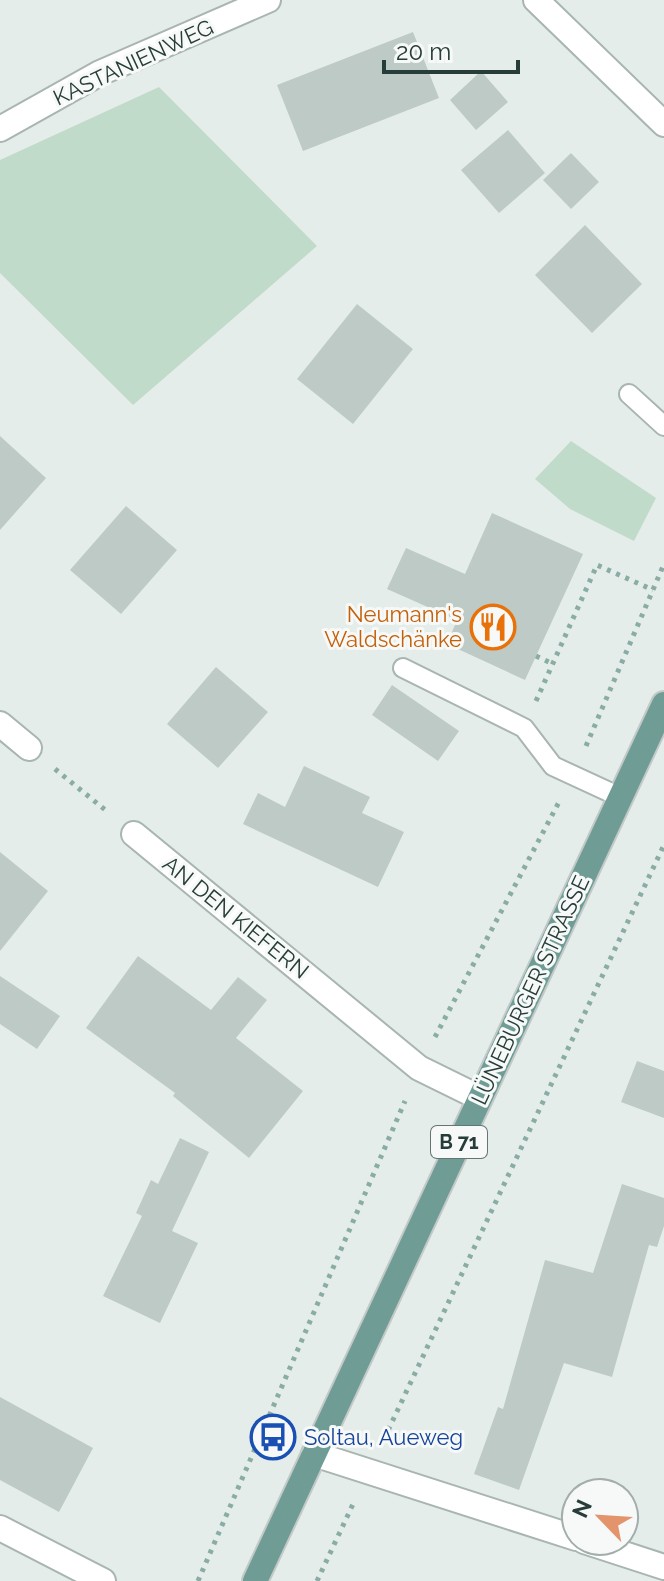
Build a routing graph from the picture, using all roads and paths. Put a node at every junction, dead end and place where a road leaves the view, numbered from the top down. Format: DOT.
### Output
graph roads {
  1 [pos="268,0"];
  2 [pos="536,0"];
  3 [pos="664,124"];
  4 [pos="0,129"];
  5 [pos="629,394"];
  6 [pos="664,426"];
  7 [pos="653,590"];
  8 [pos="536,656"];
  9 [pos="553,664"];
  10 [pos="403,668"];
  11 [pos="662,716"];
  12 [pos="0,724"];
  13 [pos="524,728"];
  14 [pos="29,748"];
  15 [pos="620,797"];
  16 [pos="134,834"];
  17 [pos="664,845"];
  18 [pos="480,1098"];
  19 [pos="314,1454"];
  20 [pos="368,1472"];
  21 [pos="0,1528"];
  22 [pos="560,1533"];
  23 [pos="633,1557"];
  24 [pos="664,1567"];
  25 [pos="103,1581"];
  26 [pos="255,1581"];
  27 [pos="317,1581"];
  1 -- 4 [label="street, KASTANIENWEG"];
  2 -- 3 [label="street"];
  5 -- 6 [label="lane"];
  7 -- 9 [label="path"];
  8 -- 9 [label="path"];
  9 -- 13 [label="path"];
  10 -- 13 [label="lane"];
  11 -- 15 [label="main road, LÜNEBURGER STRASSE / B 71"];
  12 -- 14 [label="street"];
  13 -- 15 [label="lane"];
  14 -- 16 [label="path"];
  15 -- 18 [label="main road, LÜNEBURGER STRASSE / B 71"];
  16 -- 18 [label="street, AN DEN KIEFERN"];
  17 -- 20 [label="path"];
  18 -- 19 [label="main road, LÜNEBURGER STRASSE / B 71"];
  19 -- 20 [label="street"];
  19 -- 26 [label="main road, LÜNEBURGER STRASSE / B 71"];
  20 -- 22 [label="street"];
  20 -- 27 [label="path"];
  21 -- 25 [label="street"];
  23 -- 24 [label="street"];
}
